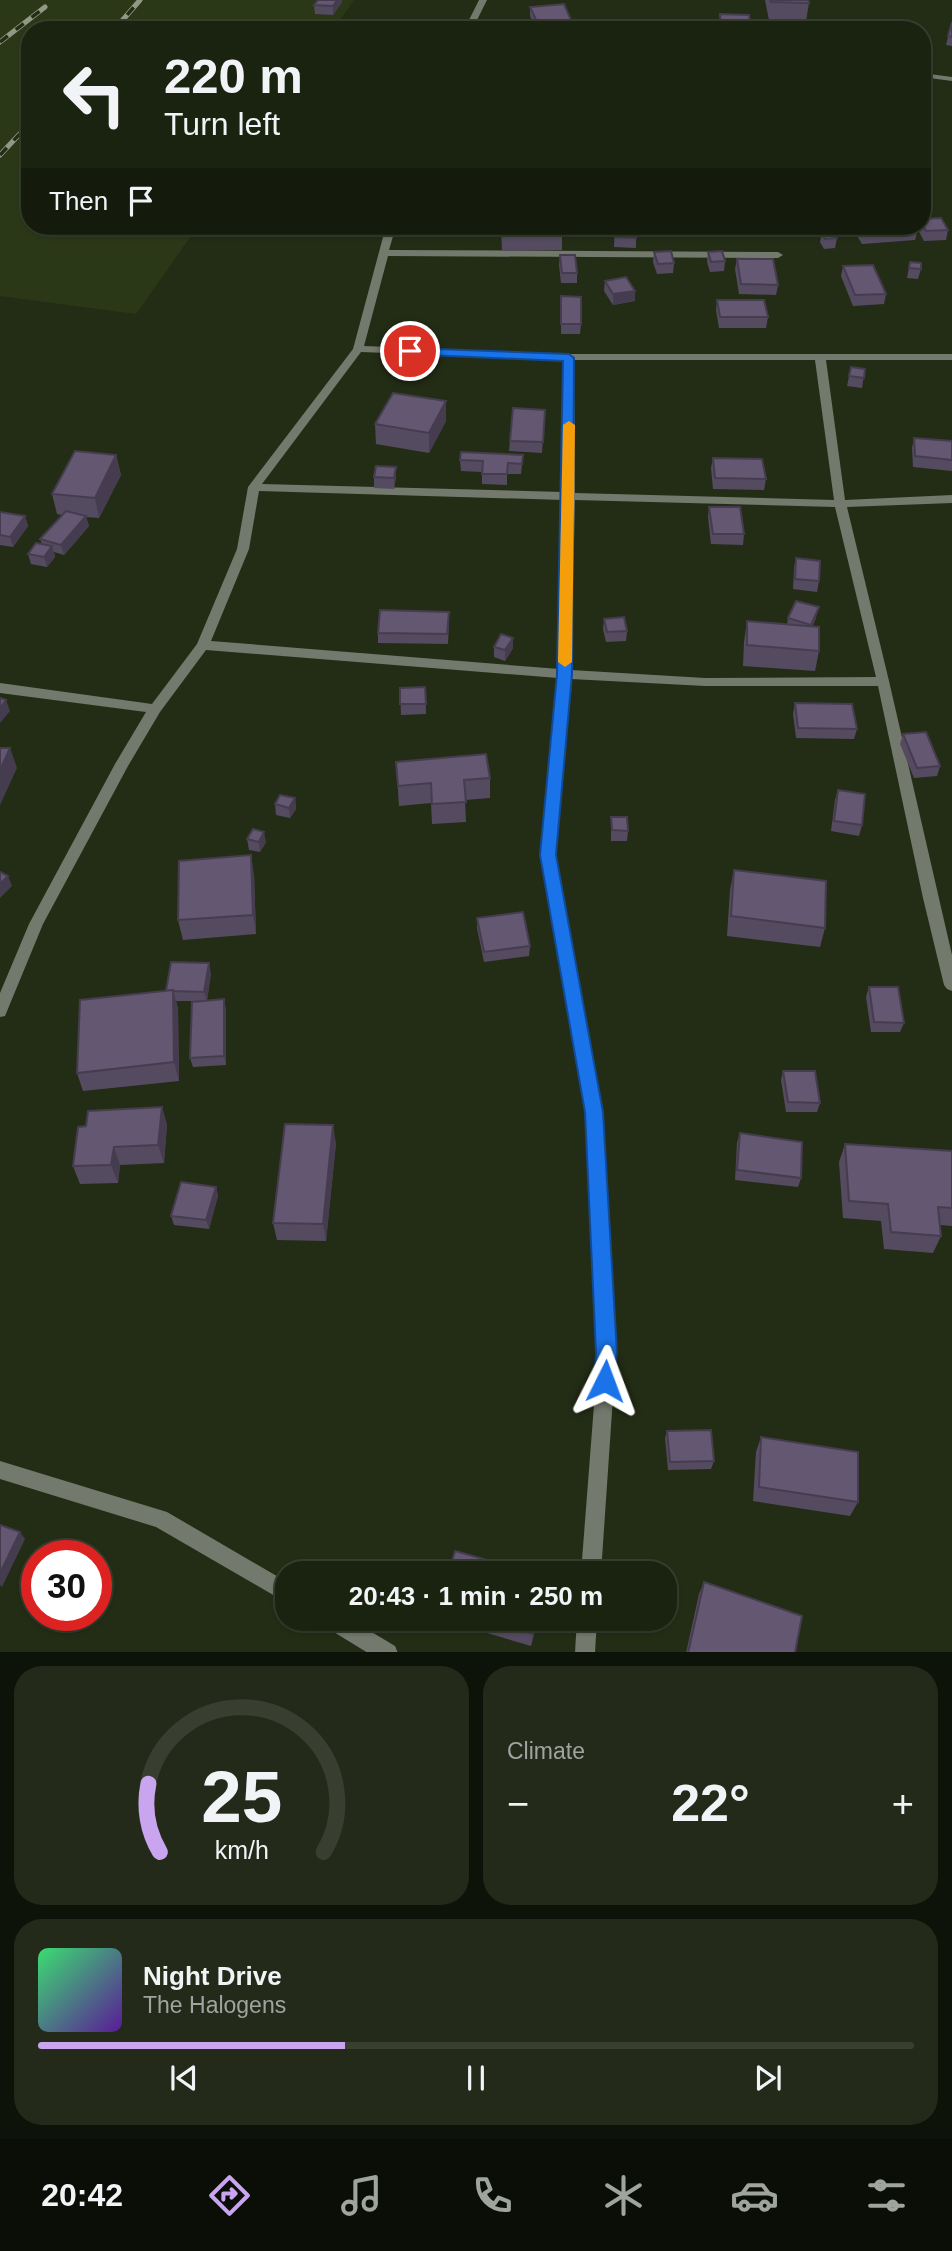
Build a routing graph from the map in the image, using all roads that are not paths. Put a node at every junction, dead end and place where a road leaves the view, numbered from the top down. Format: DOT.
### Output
graph roads {
  1 [pos="483,0"];
  2 [pos="472,21"];
  3 [pos="931,76"];
  4 [pos="952,79"];
  5 [pos="388,235"];
  6 [pos="383,253"];
  7 [pos="778,255"];
  8 [pos="358,349"];
  9 [pos="820,357"];
  10 [pos="952,357"];
  11 [pos="569,358"];
  12 [pos="254,487"];
  13 [pos="569,497"];
  14 [pos="952,499"];
  15 [pos="840,504"];
  16 [pos="203,645"];
  17 [pos="565,674"];
  18 [pos="883,681"];
  19 [pos="0,688"];
  20 [pos="155,709"];
  21 [pos="952,985"];
  22 [pos="0,1011"];
  23 [pos="0,1470"];
  24 [pos="591,1561"];
  25 [pos="275,1586"];
  26 [pos="351,1631"];
  27 [pos="586,1631"];
  28 [pos="386,1652"];
  29 [pos="585,1652"];
  1 -- 2 [label="street"];
  3 -- 4 [label="street"];
  5 -- 6 [label="street"];
  6 -- 7 [label="street"];
  6 -- 8 [label="street"];
  8 -- 11 [label="street"];
  8 -- 12 [label="street"];
  9 -- 10 [label="street"];
  9 -- 11 [label="street"];
  9 -- 15 [label="street"];
  11 -- 13 [label="street"];
  12 -- 13 [label="street"];
  12 -- 16 [label="street"];
  13 -- 15 [label="street"];
  13 -- 17 [label="street"];
  14 -- 15 [label="street"];
  15 -- 18 [label="street"];
  16 -- 17 [label="street"];
  16 -- 20 [label="street"];
  17 -- 18 [label="street"];
  17 -- 24 [label="street"];
  18 -- 21 [label="street"];
  19 -- 20 [label="street"];
  20 -- 22 [label="street"];
  23 -- 25 [label="street"];
  26 -- 28 [label="street"];
  27 -- 29 [label="street"];
}
